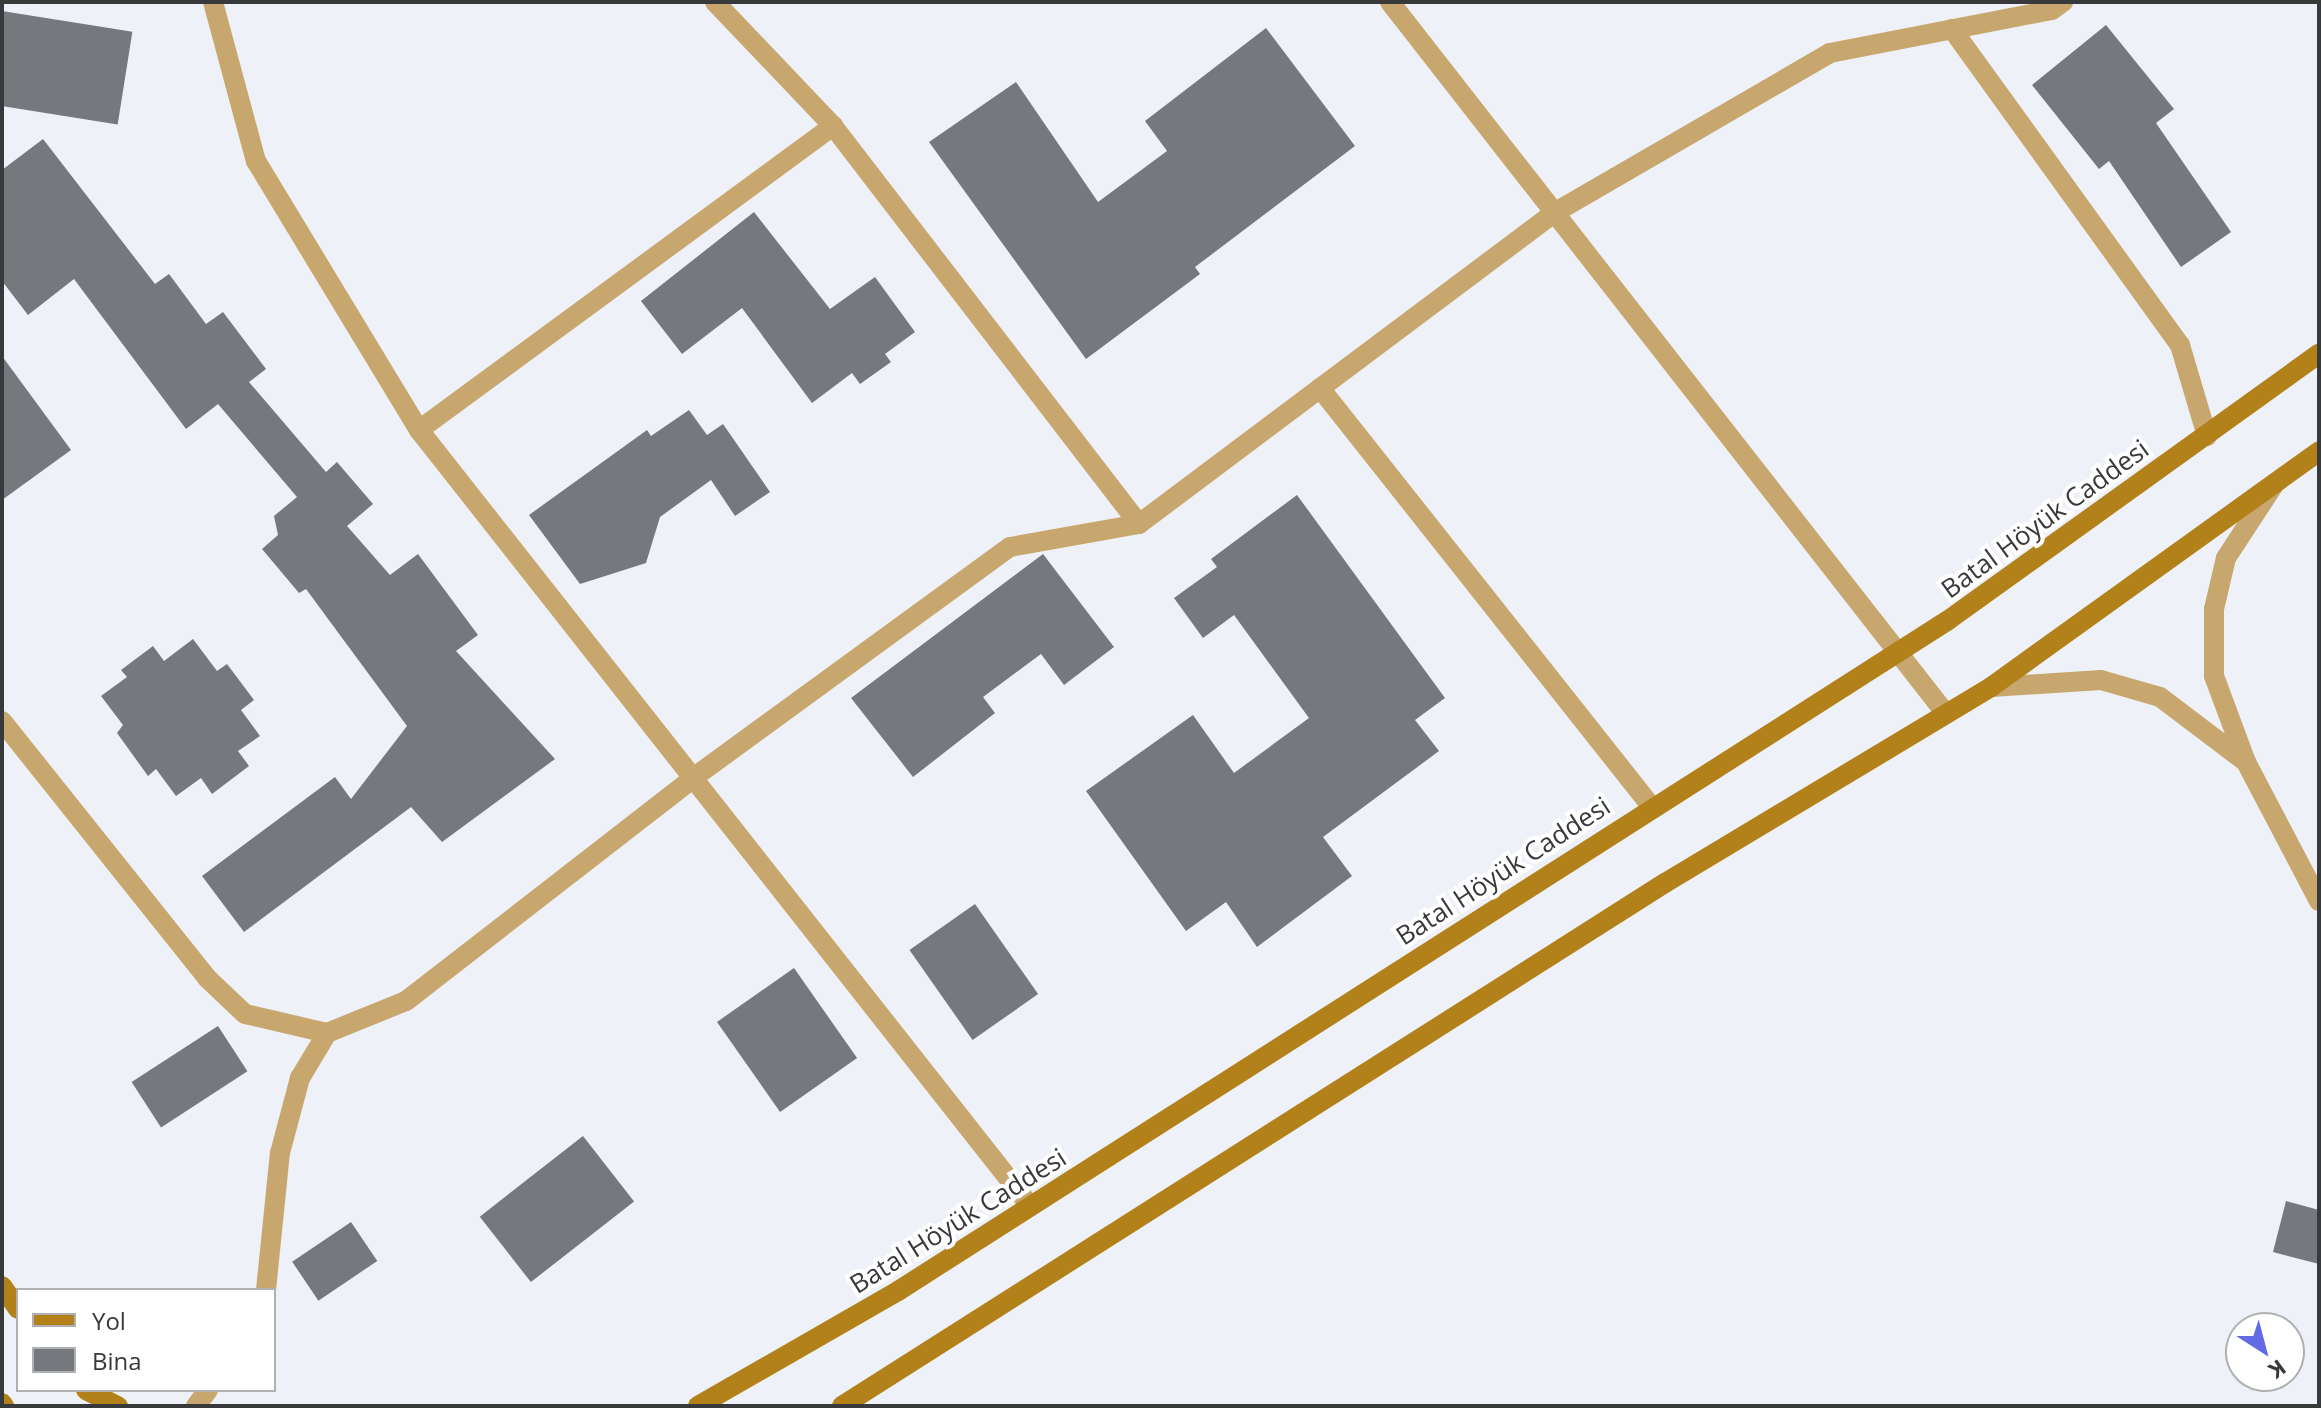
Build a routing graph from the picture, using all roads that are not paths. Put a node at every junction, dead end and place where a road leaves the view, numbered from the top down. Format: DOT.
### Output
graph roads {
  1 [pos="213,2"];
  2 [pos="715,2"];
  3 [pos="1390,2"];
  4 [pos="2053,5"];
  5 [pos="1952,29"];
  6 [pos="833,126"];
  7 [pos="1554,213"];
  8 [pos="2319,354"];
  9 [pos="1320,388"];
  10 [pos="419,430"];
  11 [pos="2207,436"];
  12 [pos="2319,451"];
  13 [pos="2275,483"];
  14 [pos="1139,524"];
  15 [pos="1900,651"];
  16 [pos="1991,687"];
  17 [pos="1946,714"];
  18 [pos="2,721"];
  19 [pos="2246,762"];
  20 [pos="693,778"];
  21 [pos="1651,806"];
  22 [pos="2319,901"];
  23 [pos="327,1033"];
  24 [pos="1030,1206"];
  25 [pos="2,1286"];
  26 [pos="266,1288"];
  27 [pos="16,1306"];
  28 [pos="90,1392"];
  29 [pos="118,1406"];
  30 [pos="698,1406"];
  31 [pos="842,1406"];
  1 -- 10 [label="street"];
  2 -- 6 [label="street"];
  3 -- 7 [label="street"];
  4 -- 5 [label="street"];
  5 -- 7 [label="street"];
  5 -- 11 [label="street"];
  6 -- 10 [label="street"];
  6 -- 14 [label="street"];
  7 -- 9 [label="street"];
  7 -- 15 [label="street"];
  8 -- 11 [label="main road, Batal Höyük Caddesi"];
  9 -- 14 [label="street"];
  9 -- 21 [label="street"];
  10 -- 20 [label="street"];
  11 -- 15 [label="main road, Batal Höyük Caddesi"];
  12 -- 13 [label="main road"];
  13 -- 16 [label="main road"];
  13 -- 19 [label="street"];
  14 -- 20 [label="street"];
  15 -- 17 [label="street"];
  15 -- 21 [label="main road, Batal Höyük Caddesi"];
  16 -- 17 [label="main road"];
  16 -- 19 [label="street"];
  17 -- 31 [label="main road"];
  18 -- 23 [label="street"];
  19 -- 22 [label="street"];
  20 -- 23 [label="street"];
  20 -- 24 [label="street"];
  21 -- 24 [label="main road, Batal Höyük Caddesi"];
  23 -- 26 [label="street"];
  24 -- 30 [label="main road, Batal Höyük Caddesi"];
  25 -- 27 [label="main road"];
  28 -- 29 [label="main road"];
}
